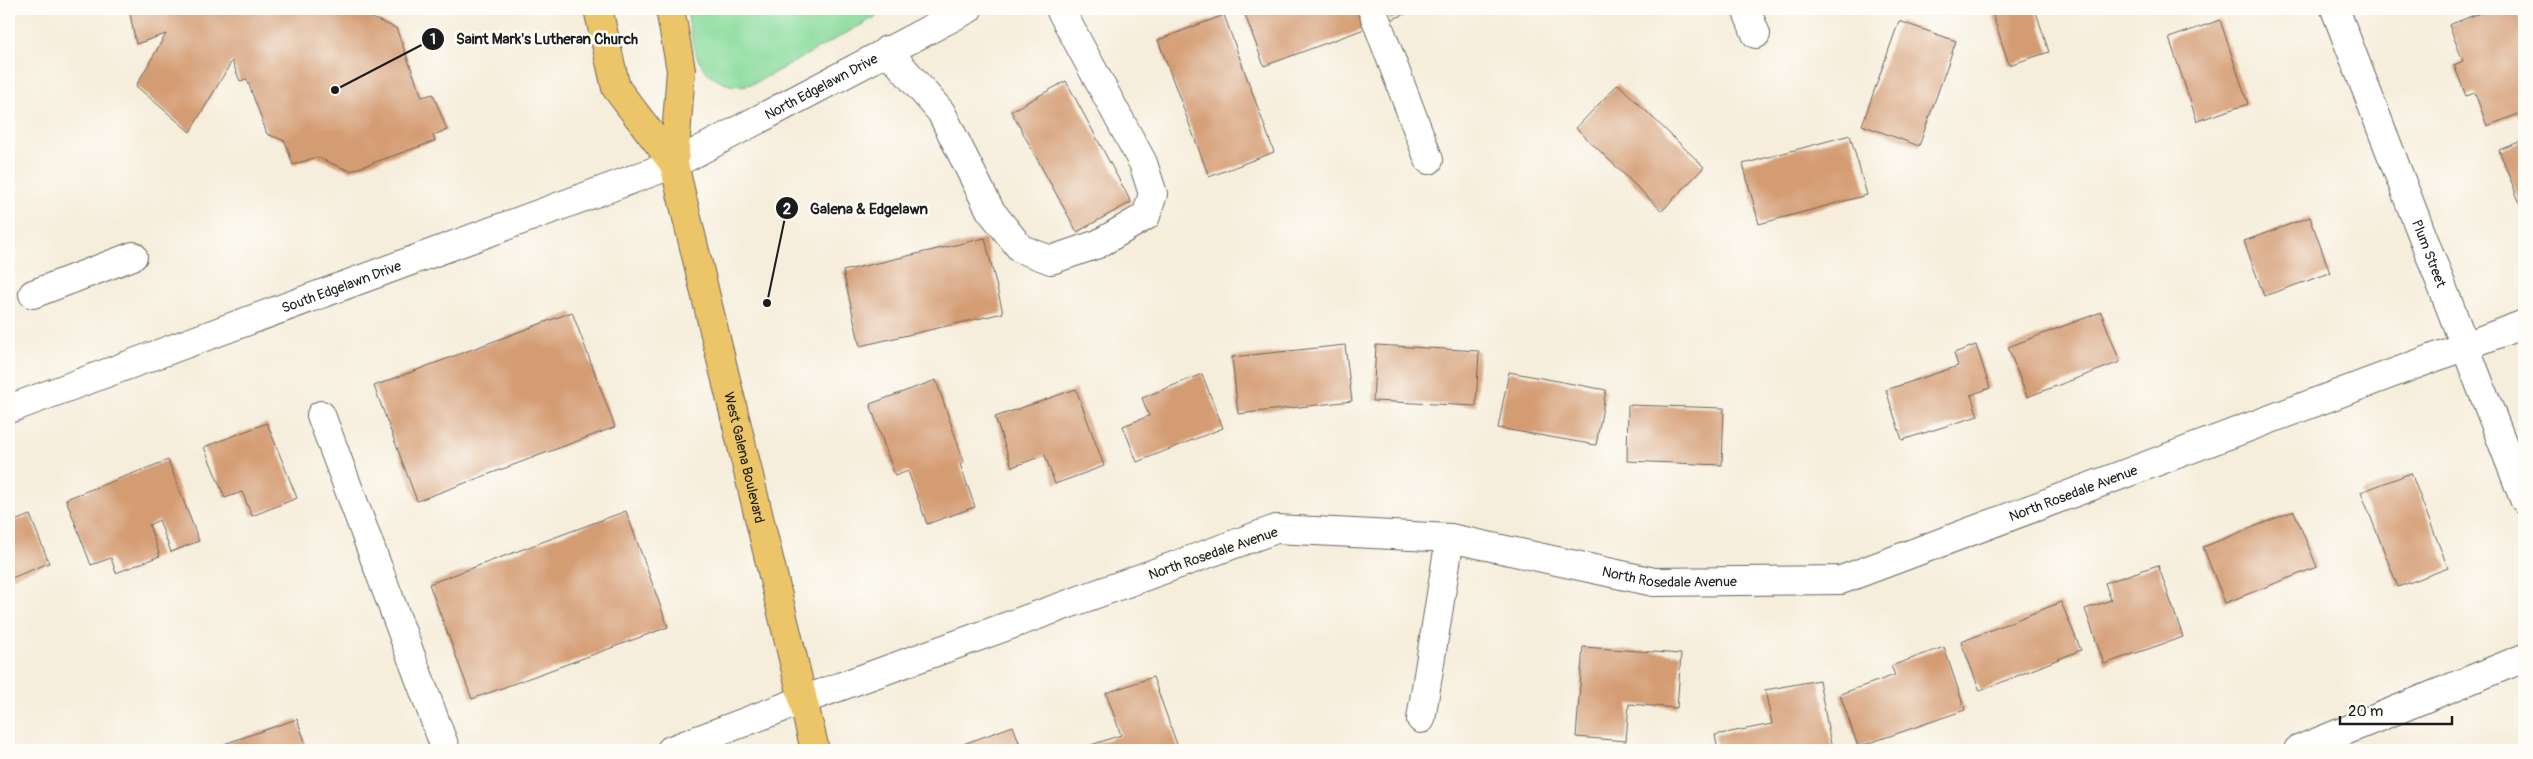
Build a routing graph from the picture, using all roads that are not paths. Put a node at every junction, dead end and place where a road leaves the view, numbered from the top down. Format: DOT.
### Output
graph roads {
  1 [pos="598,9"];
  2 [pos="670,9"];
  3 [pos="968,9"];
  4 [pos="1060,9"];
  5 [pos="1372,9"];
  6 [pos="2335,9"];
  7 [pos="887,50"];
  8 [pos="1429,160"];
  9 [pos="674,164"];
  10 [pos="133,256"];
  11 [pos="33,294"];
  12 [pos="2524,324"];
  13 [pos="2463,345"];
  14 [pos="9,409"];
  15 [pos="321,415"];
  16 [pos="2524,499"];
  17 [pos="1450,538"];
  18 [pos="2524,658"];
  19 [pos="803,700"];
  20 [pos="1421,719"];
  21 [pos="2364,723"];
  22 [pos="446,750"];
  23 [pos="671,750"];
  24 [pos="815,750"];
  25 [pos="2298,750"];
  26 [pos="2352,750"];
  1 -- 9 [label="main road, West Galena Boulevard"];
  2 -- 9 [label="main road, West Galena Boulevard"];
  3 -- 7 [label="street, North Edgelawn Drive"];
  4 -- 7 [label="street"];
  5 -- 8 [label="street"];
  6 -- 13 [label="street, Plum Street"];
  7 -- 9 [label="street, North Edgelawn Drive"];
  9 -- 14 [label="street, South Edgelawn Drive"];
  9 -- 19 [label="main road, West Galena Boulevard"];
  10 -- 11 [label="street"];
  12 -- 13 [label="street, North Rosedale Avenue"];
  13 -- 16 [label="street, Plum Street"];
  13 -- 17 [label="street, North Rosedale Avenue"];
  15 -- 22 [label="street"];
  17 -- 19 [label="street, North Rosedale Avenue"];
  17 -- 20 [label="street"];
  18 -- 21 [label="street"];
  19 -- 23 [label="street, North Rosedale Avenue"];
  19 -- 24 [label="main road, West Galena Boulevard"];
  21 -- 25 [label="street"];
  21 -- 26 [label="street"];
}
